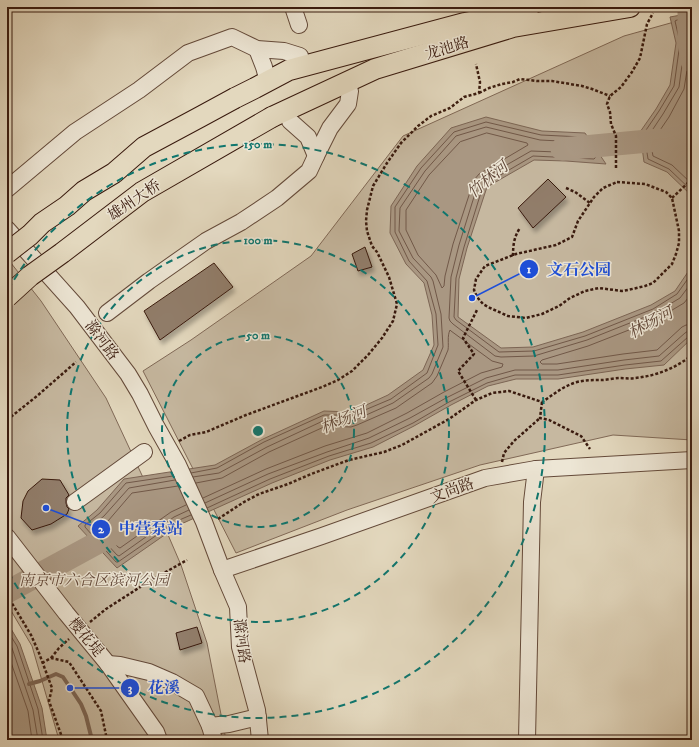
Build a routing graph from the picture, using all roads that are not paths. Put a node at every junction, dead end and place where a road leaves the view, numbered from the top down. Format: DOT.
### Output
graph roads {
  1 [pos="293,7"];
  2 [pos="545,7"];
  3 [pos="630,7"];
  4 [pos="299,26"];
  5 [pos="257,49"];
  6 [pos="300,56"];
  7 [pos="267,78"];
  8 [pos="350,91"];
  9 [pos="281,119"];
  10 [pos="316,156"];
  11 [pos="7,189"];
  12 [pos="7,229"];
  13 [pos="7,253"];
  14 [pos="7,297"];
  15 [pos="107,313"];
  16 [pos="144,452"];
  17 [pos="692,460"];
  18 [pos="536,470"];
  19 [pos="75,502"];
  20 [pos="7,537"];
  21 [pos="222,570"];
  22 [pos="108,664"];
  23 [pos="258,717"];
  24 [pos="212,733"];
  25 [pos="159,740"];
  26 [pos="260,740"];
  27 [pos="527,740"];
  1 -- 4 [label="street"];
  2 -- 13 [label="main road, 龙池路, bridge"];
  3 -- 9 [label="main road, 龙池路"];
  5 -- 6 [label="street"];
  5 -- 7 [label="street"];
  5 -- 11 [label="street"];
  8 -- 10 [label="street"];
  9 -- 10 [label="street"];
  9 -- 14 [label="main road, 雄州大桥, bridge"];
  10 -- 15 [label="street"];
  12 -- 21 [label="street, 滁河路"];
  16 -- 19 [label="street"];
  17 -- 18 [label="street, 文尚路"];
  18 -- 21 [label="street, 文尚路"];
  18 -- 27 [label="street"];
  20 -- 22 [label="street, 樱花堤"];
  21 -- 23 [label="street, 滁河路"];
  22 -- 24 [label="street"];
  22 -- 25 [label="street, 樱花堤"];
  23 -- 24 [label="street"];
  23 -- 26 [label="street, 滁河路"];
}
